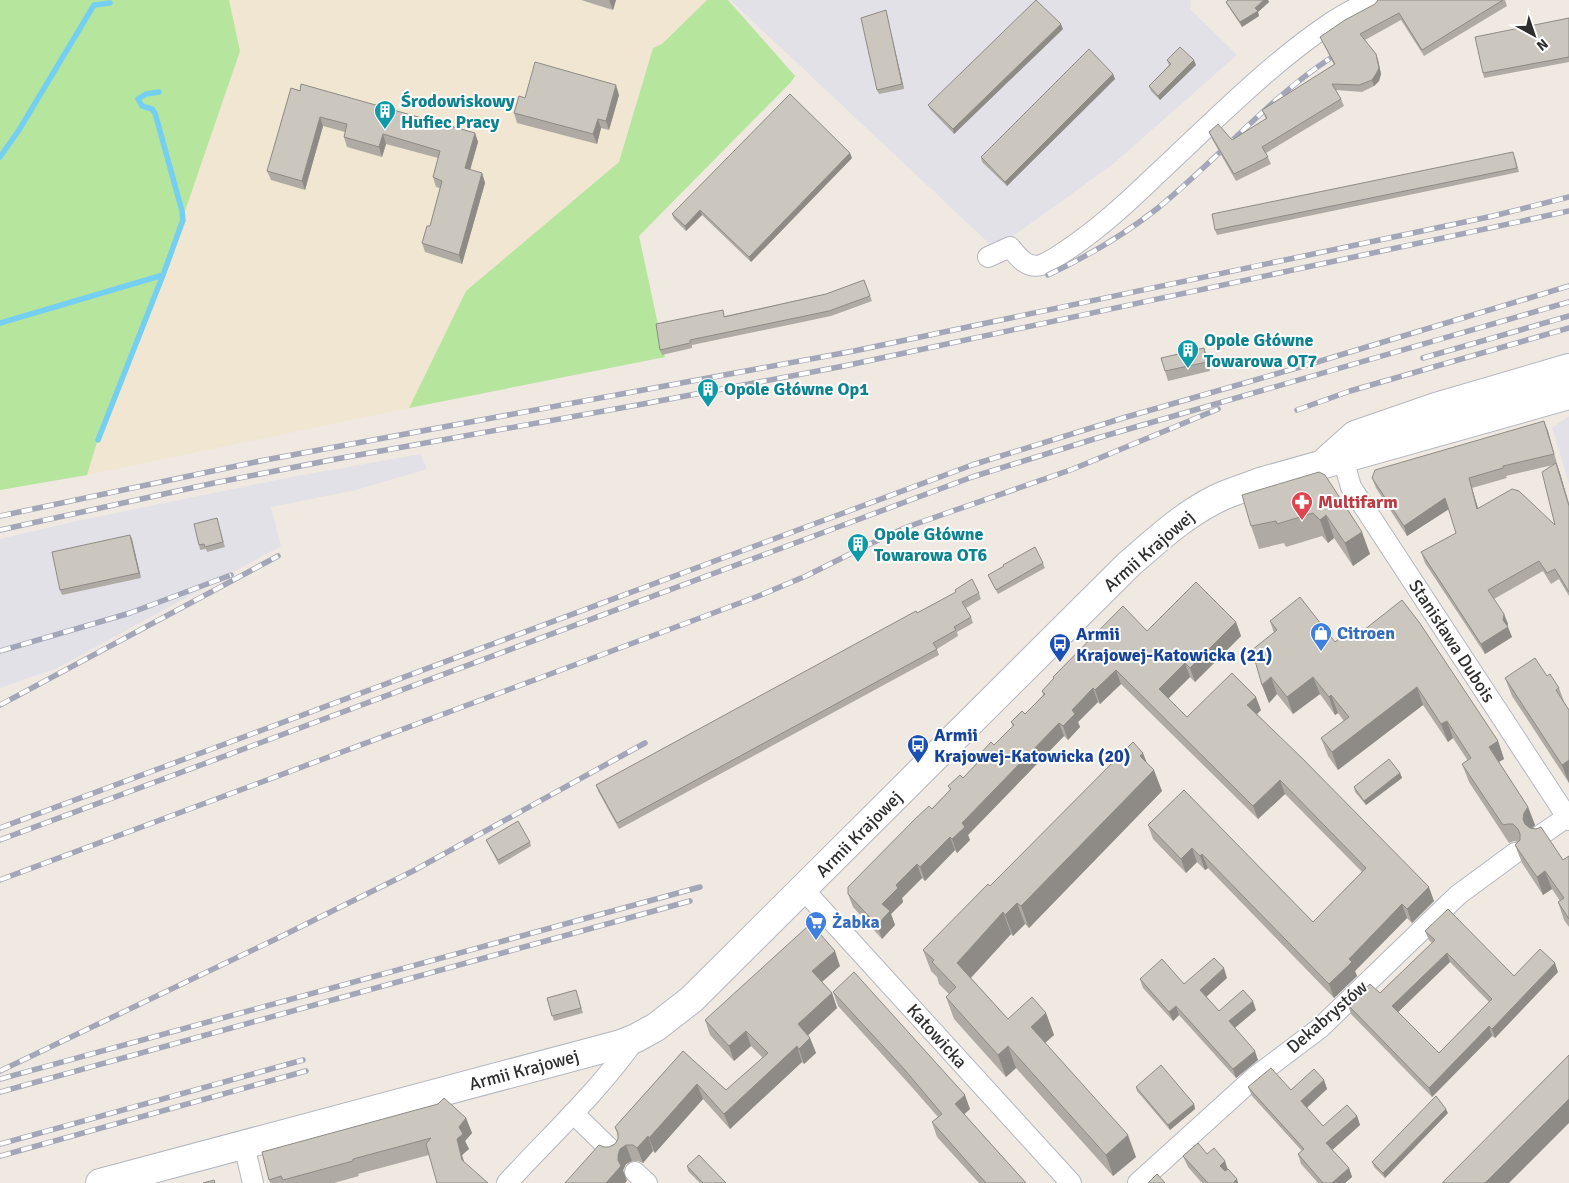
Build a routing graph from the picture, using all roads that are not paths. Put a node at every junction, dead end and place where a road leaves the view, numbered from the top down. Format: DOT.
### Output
graph roads {
  1 [pos="1372,0"];
  2 [pos="988,257"];
  3 [pos="1569,368"];
  4 [pos="1569,395"];
  5 [pos="1332,462"];
  6 [pos="1568,819"];
  7 [pos="1542,835"];
  8 [pos="1515,852"];
  9 [pos="803,889"];
  10 [pos="636,1038"];
  11 [pos="573,1113"];
  12 [pos="244,1145"];
  13 [pos="612,1151"];
  14 [pos="100,1183"];
  15 [pos="253,1183"];
  16 [pos="507,1183"];
  17 [pos="1070,1183"];
  18 [pos="1138,1183"];
  1 -- 2 [label="street"];
  3 -- 5 [label="street"];
  4 -- 5 [label="street, Armii Krajowej"];
  5 -- 6 [label="street, Stanisława Dubois"];
  5 -- 9 [label="street, Armii Krajowej"];
  6 -- 7 [label="street"];
  8 -- 18 [label="street, Dekabrystów"];
  9 -- 10 [label="street, Armii Krajowej"];
  9 -- 17 [label="street, Katowicka"];
  10 -- 11 [label="street"];
  10 -- 12 [label="street, Armii Krajowej"];
  11 -- 13 [label="street"];
  11 -- 16 [label="street"];
  12 -- 14 [label="street, Armii Krajowej"];
  12 -- 15 [label="street"];
}
